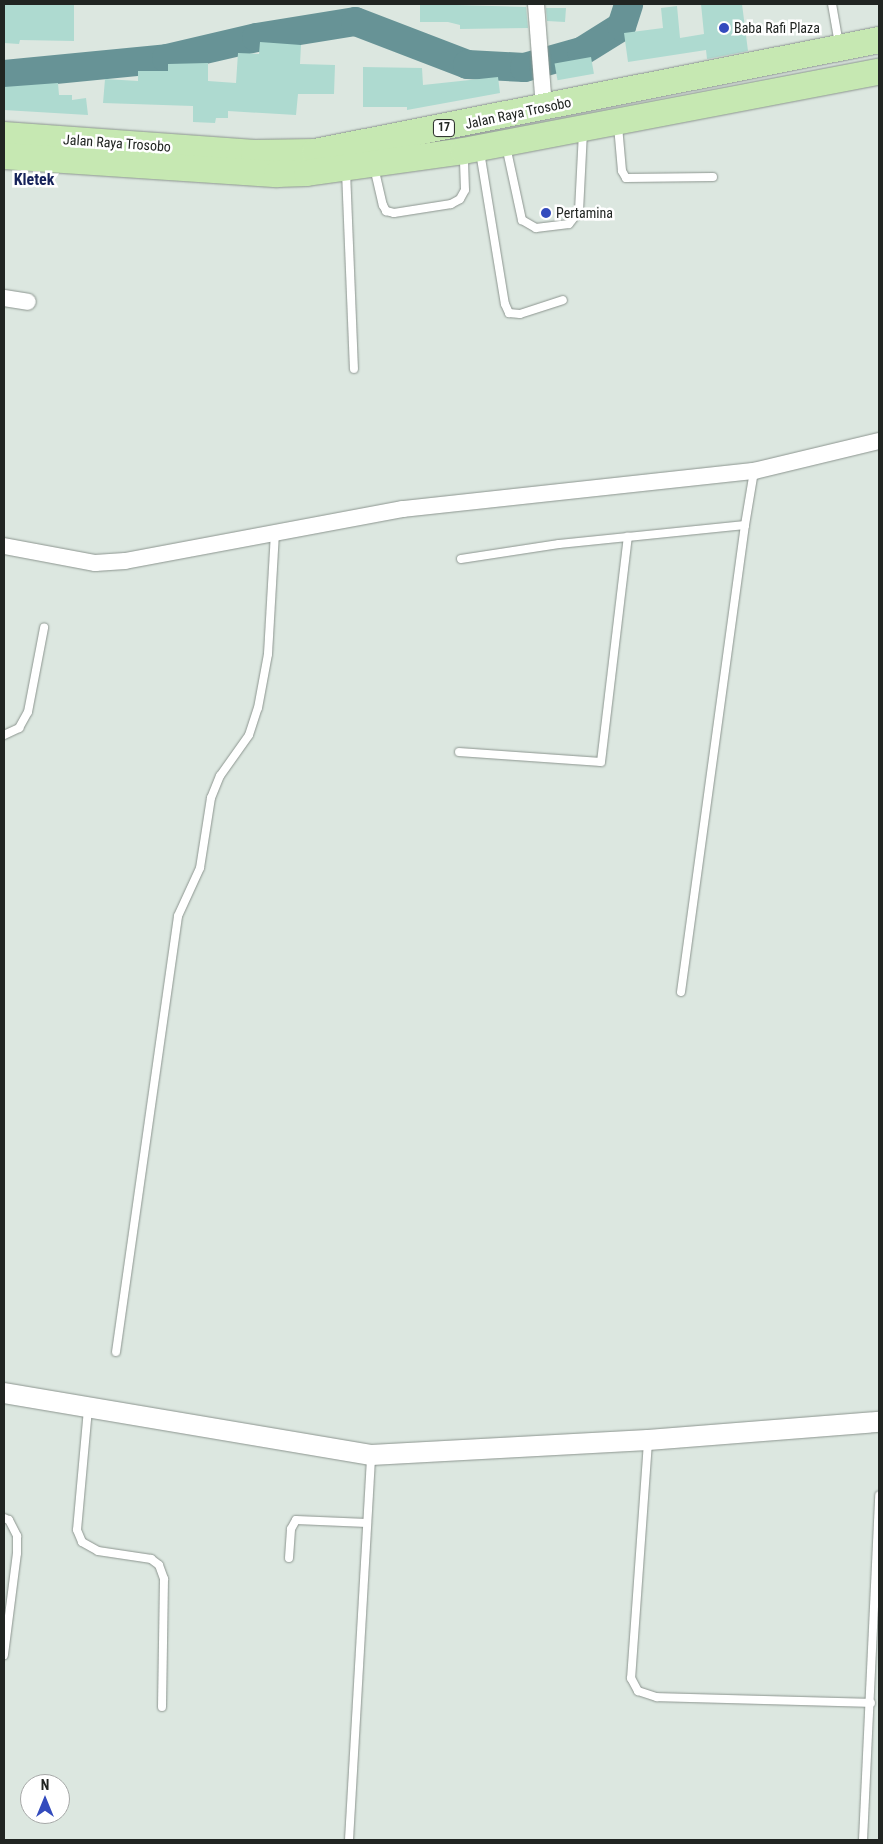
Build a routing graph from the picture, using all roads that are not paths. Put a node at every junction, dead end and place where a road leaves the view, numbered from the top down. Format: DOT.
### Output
graph roads {
  1 [pos="536,4"];
  2 [pos="832,4"];
  3 [pos="879,40"];
  4 [pos="839,47"];
  5 [pos="792,58"];
  6 [pos="765,63"];
  7 [pos="879,72"];
  8 [pos="799,89"];
  9 [pos="773,94"];
  10 [pos="544,97"];
  11 [pos="617,123"];
  12 [pos="583,129"];
  13 [pos="4,135"];
  14 [pos="506,142"];
  15 [pos="472,149"];
  16 [pos="4,156"];
  17 [pos="374,165"];
  18 [pos="346,168"];
  19 [pos="713,176"];
  20 [pos="4,298"];
  21 [pos="563,300"];
  22 [pos="28,302"];
  23 [pos="354,369"];
  24 [pos="879,441"];
  25 [pos="754,471"];
  26 [pos="745,526"];
  27 [pos="275,531"];
  28 [pos="628,537"];
  29 [pos="4,546"];
  30 [pos="460,559"];
  31 [pos="44,628"];
  32 [pos="4,735"];
  33 [pos="459,752"];
  34 [pos="681,992"];
  35 [pos="116,1352"];
  36 [pos="4,1393"];
  37 [pos="89,1407"];
  38 [pos="879,1422"];
  39 [pos="648,1440"];
  40 [pos="371,1455"];
  41 [pos="879,1495"];
  42 [pos="4,1518"];
  43 [pos="367,1523"];
  44 [pos="289,1558"];
  45 [pos="4,1655"];
  46 [pos="871,1703"];
  47 [pos="162,1707"];
  48 [pos="349,1840"];
  49 [pos="863,1840"];
  1 -- 10 [label="street"];
  2 -- 4 [label="lane"];
  3 -- 4 [label="highway, Jalan Raya Trosobo / 17"];
  4 -- 5 [label="highway, Jalan Raya Trosobo / 17"];
  5 -- 6 [label="highway, Jalan Raya Trosobo / 17"];
  5 -- 8 [label="highway"];
  6 -- 9 [label="highway"];
  6 -- 10 [label="highway, Jalan Raya Trosobo / 17"];
  7 -- 8 [label="highway, Jalan Raya Trosobo / 17"];
  8 -- 9 [label="highway, Jalan Raya Trosobo / 17"];
  9 -- 11 [label="highway, Jalan Raya Trosobo / 17"];
  10 -- 13 [label="highway, Jalan Raya Trosobo / 17"];
  11 -- 12 [label="highway, Jalan Raya Trosobo / 17"];
  11 -- 19 [label="lane"];
  12 -- 14 [label="highway, Jalan Raya Trosobo / 17"];
  12 -- 14 [label="lane"];
  14 -- 15 [label="highway, Jalan Raya Trosobo / 17"];
  15 -- 17 [label="highway, Jalan Raya Trosobo / 17"];
  15 -- 17 [label="lane"];
  15 -- 21 [label="lane"];
  16 -- 18 [label="highway, Jalan Raya Trosobo / 17"];
  17 -- 18 [label="highway, Jalan Raya Trosobo / 17"];
  18 -- 23 [label="lane"];
  20 -- 22 [label="street"];
  24 -- 25 [label="street"];
  25 -- 26 [label="lane"];
  25 -- 27 [label="street"];
  26 -- 28 [label="lane"];
  26 -- 34 [label="lane"];
  27 -- 29 [label="street"];
  27 -- 35 [label="lane"];
  28 -- 30 [label="lane"];
  28 -- 33 [label="lane"];
  31 -- 32 [label="lane"];
  36 -- 37 [label="street"];
  37 -- 40 [label="street"];
  37 -- 47 [label="lane"];
  38 -- 39 [label="street"];
  39 -- 40 [label="street"];
  39 -- 46 [label="lane"];
  40 -- 43 [label="lane"];
  41 -- 46 [label="lane"];
  42 -- 45 [label="lane"];
  43 -- 44 [label="lane"];
  43 -- 48 [label="lane"];
  46 -- 49 [label="lane"];
}
